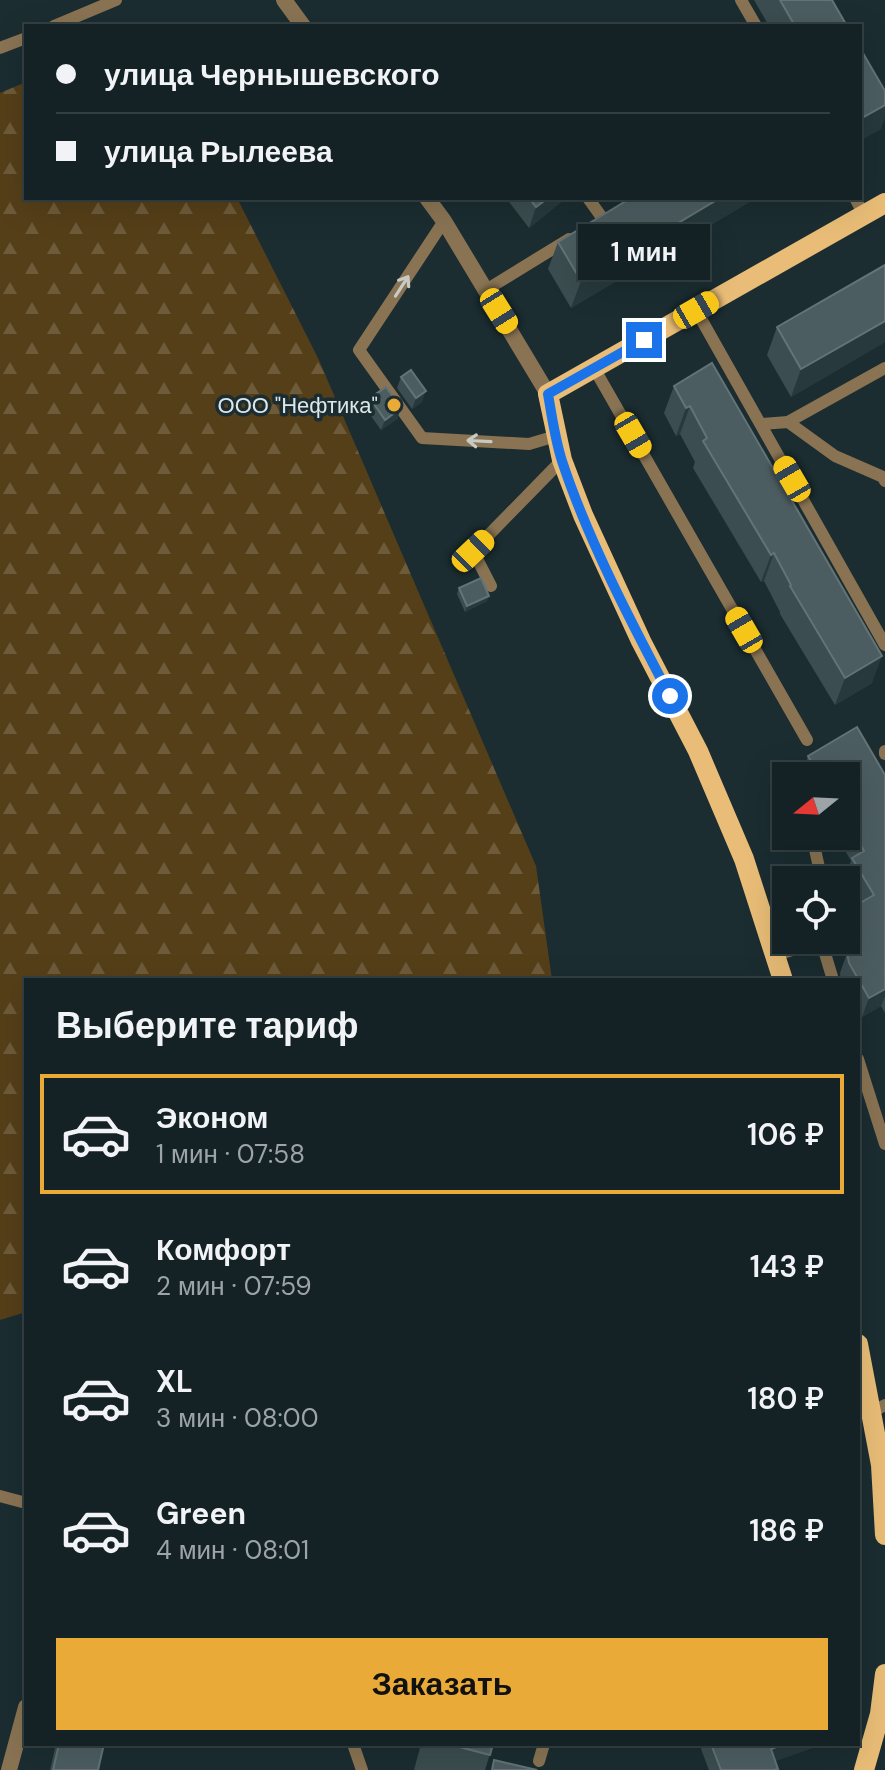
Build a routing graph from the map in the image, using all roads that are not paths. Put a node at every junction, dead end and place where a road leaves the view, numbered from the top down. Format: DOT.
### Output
graph roads {
  1 [pos="116,0"];
  2 [pos="284,0"];
  3 [pos="741,0"];
  4 [pos="59,24"];
  5 [pos="302,24"];
  6 [pos="755,24"];
  7 [pos="24,39"];
  8 [pos="0,48"];
  9 [pos="428,200"];
  10 [pos="590,200"];
  11 [pos="885,203"];
  12 [pos="859,206"];
  13 [pos="444,221"];
  14 [pos="590,226"];
  15 [pos="578,234"];
  16 [pos="486,290"];
  17 [pos="696,310"];
  18 [pos="594,368"];
  19 [pos="885,368"];
  20 [pos="548,394"];
  21 [pos="788,422"];
  22 [pos="761,424"];
  23 [pos="556,436"];
  24 [pos="562,460"];
  25 [pos="884,478"];
  26 [pos="491,586"];
  27 [pos="885,645"];
  28 [pos="807,740"];
  29 [pos="779,954"];
  30 [pos="825,954"];
  31 [pos="776,955"];
  32 [pos="782,978"];
  33 [pos="832,978"];
  34 [pos="860,1065"];
  35 [pos="885,1144"];
  36 [pos="860,1350"];
  37 [pos="878,1409"];
  38 [pos="0,1496"];
  39 [pos="24,1502"];
  40 [pos="885,1535"];
  41 [pos="885,1674"];
  42 [pos="24,1714"];
  43 [pos="354,1746"];
  44 [pos="543,1746"];
  45 [pos="539,1761"];
  46 [pos="9,1770"];
  47 [pos="362,1770"];
  48 [pos="864,1770"];
  1 -- 4 [label="lane"];
  2 -- 5 [label="street"];
  3 -- 6 [label="lane"];
  7 -- 8 [label="lane"];
  9 -- 13 [label="street"];
  10 -- 14 [label="lane"];
  11 -- 12 [label="main road"];
  12 -- 17 [label="main road"];
  13 -- 16 [label="street"];
  23 -- 13 [label="lane, one-way"];
  15 -- 16 [label="lane"];
  16 -- 20 [label="street"];
  17 -- 18 [label="main road"];
  17 -- 22 [label="lane"];
  18 -- 20 [label="main road"];
  18 -- 28 [label="lane"];
  19 -- 21 [label="lane"];
  20 -- 23 [label="main road"];
  21 -- 22 [label="lane"];
  21 -- 25 [label="lane"];
  22 -- 27 [label="lane"];
  23 -- 24 [label="main road"];
  24 -- 26 [label="lane"];
  24 -- 31 [label="main road"];
  29 -- 31 [label="lane"];
  30 -- 33 [label="lane"];
  31 -- 32 [label="main road"];
  34 -- 35 [label="lane"];
  36 -- 37 [label="main road"];
  37 -- 40 [label="main road"];
  38 -- 39 [label="lane"];
  41 -- 48 [label="main road"];
  42 -- 46 [label="street"];
  43 -- 47 [label="lane"];
  44 -- 45 [label="lane"];
}
